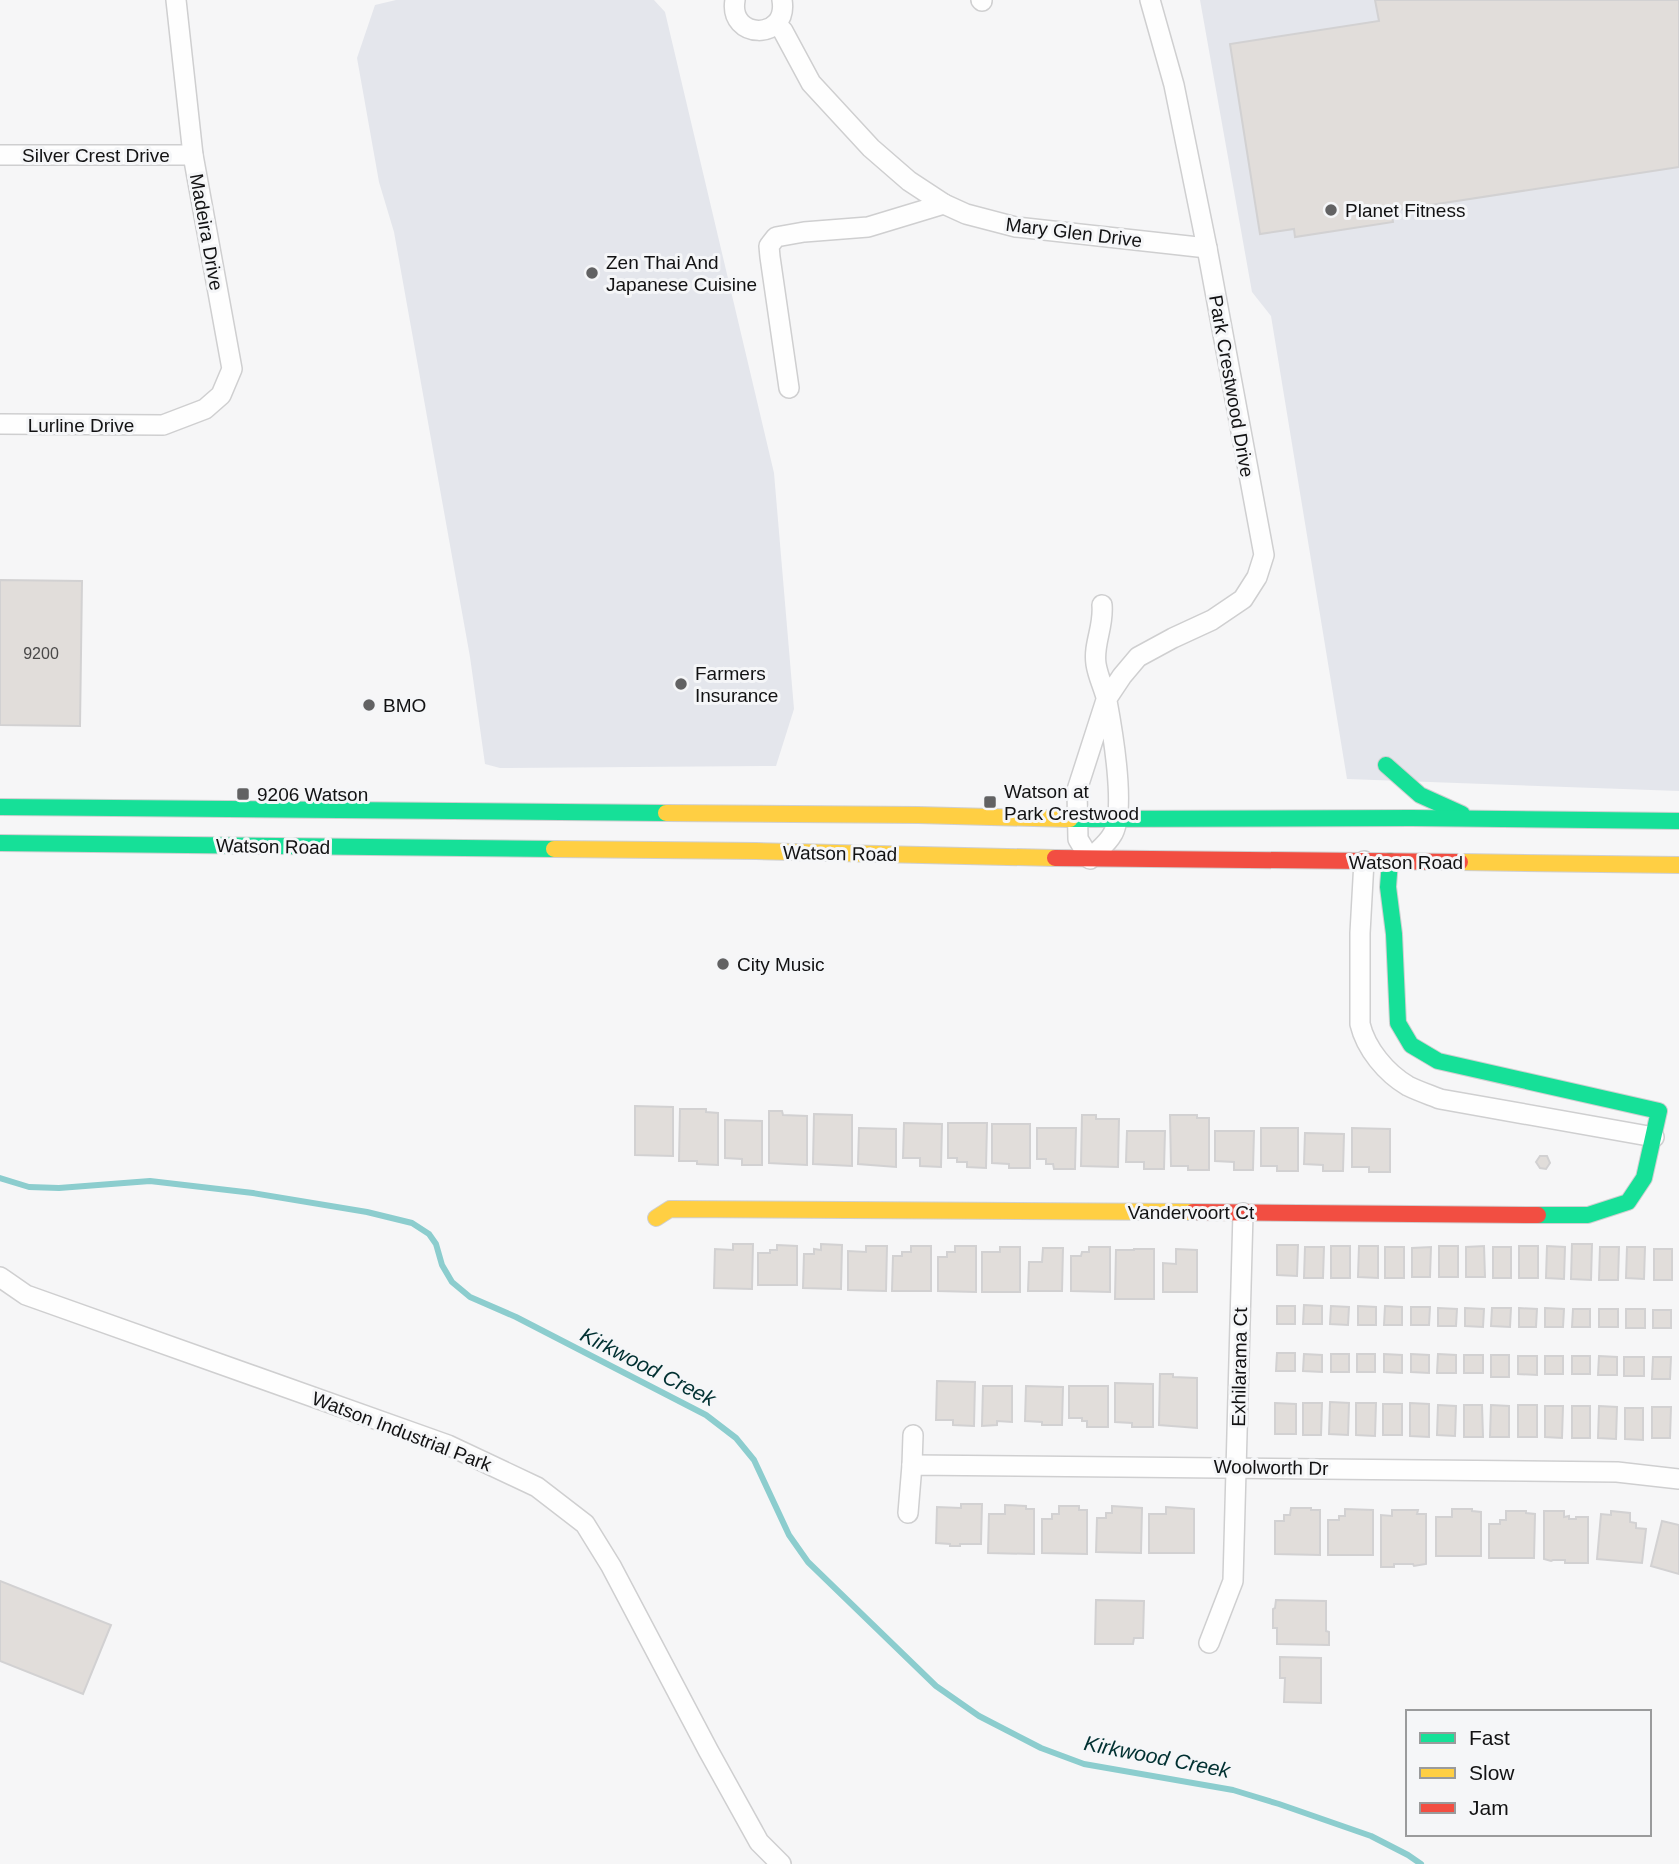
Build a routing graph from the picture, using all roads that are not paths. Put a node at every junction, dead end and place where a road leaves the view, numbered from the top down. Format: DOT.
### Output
graph roads {
  1 [pos="176,0"];
  2 [pos="735,0"];
  3 [pos="782,0"];
  4 [pos="1150,0"];
  5 [pos="776,24"];
  6 [pos="0,155"];
  7 [pos="193,155"];
  8 [pos="944,204"];
  9 [pos="1207,248"];
  10 [pos="789,388"];
  11 [pos="0,424"];
  12 [pos="163,425"];
  13 [pos="1102,606"];
  14 [pos="1107,700"];
  15 [pos="1386,765"];
  16 [pos="0,807"];
  17 [pos="1472,818"];
  18 [pos="1077,819"];
  19 [pos="1119,819"];
  20 [pos="1679,821"];
  21 [pos="0,843"];
  22 [pos="1090,859"];
  23 [pos="1364,861"];
  24 [pos="1390,861"];
  25 [pos="1679,864"];
  26 [pos="1654,1137"];
  27 [pos="1243,1213"];
  28 [pos="656,1218"];
  29 [pos="0,1277"];
  30 [pos="913,1435"];
  31 [pos="912,1465"];
  32 [pos="1237,1467"];
  33 [pos="1679,1479"];
  34 [pos="908,1513"];
  35 [pos="1209,1643"];
  36 [pos="780,1864"];
  1 -- 7 [label="street, Madeira Drive"];
  2 -- 5 [label="street"];
  3 -- 5 [label="street"];
  4 -- 9 [label="street, Park Crestwood Drive"];
  5 -- 8 [label="street, Mary Glen Drive"];
  6 -- 7 [label="street, Silver Crest Drive"];
  7 -- 12 [label="street, Madeira Drive"];
  8 -- 9 [label="street, Mary Glen Drive"];
  8 -- 10 [label="street"];
  9 -- 14 [label="street, Park Crestwood Drive"];
  11 -- 12 [label="street, Lurline Drive"];
  13 -- 14 [label="street"];
  14 -- 18 [label="street, Park Crestwood Drive"];
  14 -- 19 [label="street"];
  15 -- 17 [label="main road"];
  16 -- 18 [label="main road, Watson Road"];
  17 -- 19 [label="main road, Watson Road"];
  17 -- 20 [label="main road, Watson Road"];
  18 -- 19 [label="main road, Watson Road"];
  18 -- 22 [label="street, Park Crestwood Drive"];
  19 -- 22 [label="street"];
  21 -- 22 [label="main road, Watson Road"];
  22 -- 23 [label="main road, Watson Road"];
  23 -- 24 [label="main road, Watson Road"];
  23 -- 26 [label="street"];
  24 -- 25 [label="main road, Watson Road"];
  24 -- 26 [label="main road, Vandervoort Ct"];
  26 -- 27 [label="main road, Vandervoort Ct"];
  27 -- 28 [label="main road, Vandervoort Ct"];
  27 -- 32 [label="street, Exhilarama Ct"];
  29 -- 36 [label="street, Watson Industrial Park"];
  30 -- 31 [label="street"];
  31 -- 32 [label="street, Woolworth Dr"];
  31 -- 34 [label="street"];
  32 -- 33 [label="street, Woolworth Dr"];
  32 -- 35 [label="street, Exhilarama Ct"];
}
